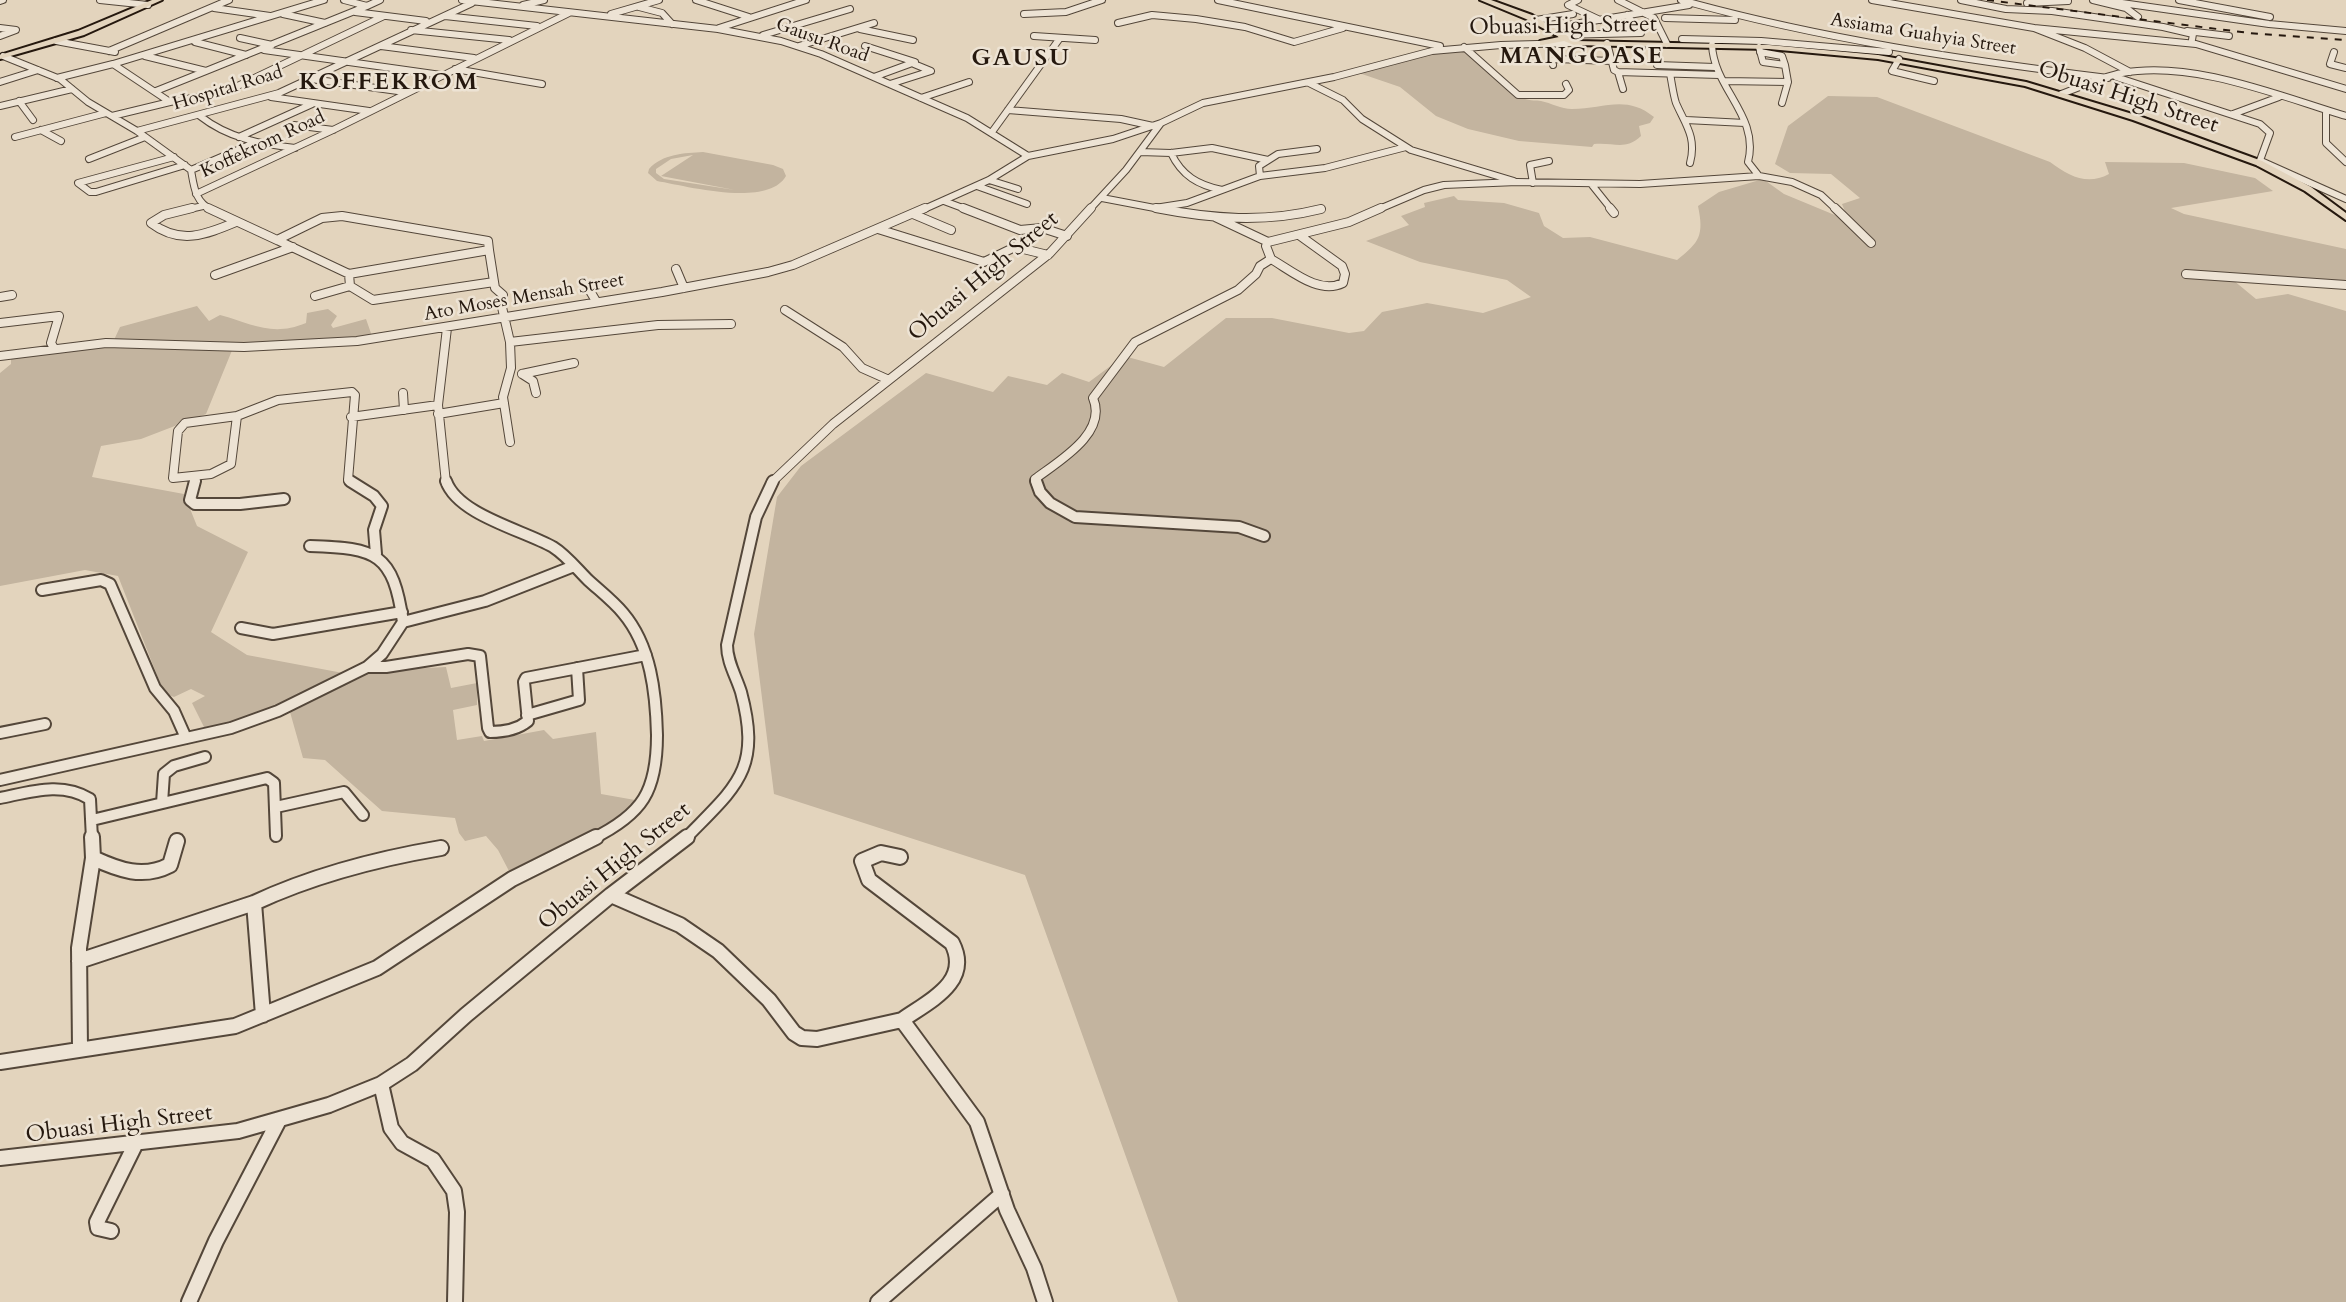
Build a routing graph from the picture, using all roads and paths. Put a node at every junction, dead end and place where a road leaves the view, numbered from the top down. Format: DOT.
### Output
graph roads {
  1 [pos="100,0"];
  2 [pos="158,0"];
  3 [pos="229,0"];
  4 [pos="303,0"];
  5 [pos="324,0"];
  6 [pos="344,0"];
  7 [pos="380,0"];
  8 [pos="462,0"];
  9 [pos="544,0"];
  10 [pos="659,0"];
  11 [pos="696,0"];
  12 [pos="775,0"];
  13 [pos="806,0"];
  14 [pos="1102,0"];
  15 [pos="1218,0"];
  16 [pos="1487,0"];
  17 [pos="1578,0"];
  18 [pos="1618,0"];
  19 [pos="1681,0"];
  20 [pos="1705,0"];
  21 [pos="1872,0"];
  22 [pos="1961,0"];
  23 [pos="2093,0"];
  24 [pos="2101,0"];
  25 [pos="2179,0"];
  26 [pos="475,1"];
  27 [pos="2068,1"];
  28 [pos="316,2"];
  29 [pos="148,5"];
  30 [pos="791,5"];
  31 [pos="1691,5"];
  32 [pos="367,6"];
  33 [pos="517,7"];
  34 [pos="636,7"];
  35 [pos="214,8"];
  36 [pos="850,9"];
  37 [pos="2006,9"];
  38 [pos="2034,9"];
  39 [pos="354,12"];
  40 [pos="1646,12"];
  41 [pos="280,13"];
  42 [pos="570,13"];
  43 [pos="1024,14"];
  44 [pos="1573,14"];
  45 [pos="1626,15"];
  46 [pos="272,16"];
  47 [pos="384,16"];
  48 [pos="442,16"];
  49 [pos="605,16"];
  50 [pos="2137,17"];
  51 [pos="749,18"];
  52 [pos="1665,19"];
  53 [pos="1695,19"];
  54 [pos="1748,19"];
  55 [pos="1536,20"];
  56 [pos="1600,20"];
  57 [pos="429,21"];
  58 [pos="1759,22"];
  59 [pos="325,23"];
  60 [pos="874,23"];
  61 [pos="1118,23"];
  62 [pos="673,24"];
  63 [pos="2024,25"];
  64 [pos="538,26"];
  65 [pos="1345,27"];
  66 [pos="0,28"];
  67 [pos="858,28"];
  68 [pos="1550,28"];
  69 [pos="2034,28"];
  70 [pos="2346,28"];
  71 [pos="718,29"];
  72 [pos="411,30"];
  73 [pos="2185,30"];
  74 [pos="0,36"];
  75 [pos="761,36"];
  76 [pos="1034,36"];
  77 [pos="2229,36"];
  78 [pos="240,38"];
  79 [pos="1060,38"];
  80 [pos="1567,38"];
  81 [pos="1682,39"];
  82 [pos="509,40"];
  83 [pos="913,40"];
  84 [pos="1095,40"];
  85 [pos="2192,40"];
  86 [pos="56,41"];
  87 [pos="193,42"];
  88 [pos="1607,43"];
  89 [pos="1709,43"];
  90 [pos="1667,44"];
  91 [pos="272,45"];
  92 [pos="380,46"];
  93 [pos="799,46"];
  94 [pos="865,46"];
  95 [pos="1464,47"];
  96 [pos="1764,47"];
  97 [pos="1450,48"];
  98 [pos="260,50"];
  99 [pos="1913,50"];
  100 [pos="108,51"];
  101 [pos="1586,51"];
  102 [pos="2334,52"];
  103 [pos="1,53"];
  104 [pos="246,54"];
  105 [pos="143,56"];
  106 [pos="304,56"];
  107 [pos="474,58"];
  108 [pos="1899,59"];
  109 [pos="1612,61"];
  110 [pos="348,62"];
  111 [pos="1594,63"];
  112 [pos="113,64"];
  113 [pos="914,64"];
  114 [pos="1553,65"];
  115 [pos="1657,65"];
  116 [pos="1716,67"];
  117 [pos="2345,68"];
  118 [pos="455,69"];
  119 [pos="37,70"];
  120 [pos="206,71"];
  121 [pos="1618,72"];
  122 [pos="2130,72"];
  123 [pos="1670,74"];
  124 [pos="441,75"];
  125 [pos="874,77"];
  126 [pos="2111,77"];
  127 [pos="57,78"];
  128 [pos="1722,78"];
  129 [pos="311,79"];
  130 [pos="2346,79"];
  131 [pos="1934,81"];
  132 [pos="0,82"];
  133 [pos="969,82"];
  134 [pos="1788,82"];
  135 [pos="1309,83"];
  136 [pos="2328,83"];
  137 [pos="890,84"];
  138 [pos="1566,84"];
  139 [pos="542,85"];
  140 [pos="72,89"];
  141 [pos="1623,89"];
  142 [pos="2346,89"];
  143 [pos="156,91"];
  144 [pos="406,92"];
  145 [pos="2061,94"];
  146 [pos="268,96"];
  147 [pos="2279,96"];
  148 [pos="921,98"];
  149 [pos="19,101"];
  150 [pos="170,102"];
  151 [pos="1782,103"];
  152 [pos="312,104"];
  153 [pos="0,106"];
  154 [pos="1008,110"];
  155 [pos="2326,110"];
  156 [pos="369,111"];
  157 [pos="2233,114"];
  158 [pos="109,115"];
  159 [pos="200,116"];
  160 [pos="2346,116"];
  161 [pos="33,120"];
  162 [pos="1686,120"];
  163 [pos="1745,123"];
  164 [pos="294,125"];
  165 [pos="1156,127"];
  166 [pos="41,130"];
  167 [pos="333,130"];
  168 [pos="137,131"];
  169 [pos="992,132"];
  170 [pos="15,137"];
  171 [pos="145,137"];
  172 [pos="239,137"];
  173 [pos="61,141"];
  174 [pos="254,143"];
  175 [pos="1406,147"];
  176 [pos="295,148"];
  177 [pos="1317,149"];
  178 [pos="1140,152"];
  179 [pos="1171,153"];
  180 [pos="1028,156"];
  181 [pos="174,157"];
  182 [pos="89,159"];
  183 [pos="1268,160"];
  184 [pos="1549,160"];
  185 [pos="2260,162"];
  186 [pos="2346,162"];
  187 [pos="1690,163"];
  188 [pos="188,168"];
  189 [pos="1260,176"];
  190 [pos="1759,176"];
  191 [pos="989,180"];
  192 [pos="1517,182"];
  193 [pos="1533,183"];
  194 [pos="1592,185"];
  195 [pos="977,186"];
  196 [pos="1018,189"];
  197 [pos="1224,190"];
  198 [pos="196,194"];
  199 [pos="1102,198"];
  200 [pos="2346,199"];
  201 [pos="944,201"];
  202 [pos="1027,204"];
  203 [pos="203,206"];
  204 [pos="1155,208"];
  205 [pos="1321,209"];
  206 [pos="1614,212"];
  207 [pos="913,215"];
  208 [pos="1215,217"];
  209 [pos="2346,217"];
  210 [pos="236,222"];
  211 [pos="878,229"];
  212 [pos="951,230"];
  213 [pos="1299,235"];
  214 [pos="1067,236"];
  215 [pos="277,240"];
  216 [pos="1268,242"];
  217 [pos="1871,243"];
  218 [pos="293,247"];
  219 [pos="491,250"];
  220 [pos="1048,255"];
  221 [pos="1271,259"];
  222 [pos="676,269"];
  223 [pos="349,274"];
  224 [pos="2186,274"];
  225 [pos="215,275"];
  226 [pos="494,282"];
  227 [pos="2346,285"];
  228 [pos="350,286"];
  229 [pos="587,286"];
  230 [pos="684,288"];
  231 [pos="12,295"];
  232 [pos="315,296"];
  233 [pos="0,297"];
  234 [pos="596,301"];
  235 [pos="785,310"];
  236 [pos="504,316"];
  237 [pos="0,323"];
  238 [pos="731,324"];
  239 [pos="447,328"];
  240 [pos="510,342"];
  241 [pos="54,348"];
  242 [pos="0,356"];
  243 [pos="574,362"];
  244 [pos="511,368"];
  245 [pos="522,374"];
  246 [pos="889,380"];
  247 [pos="403,393"];
  248 [pos="536,393"];
  249 [pos="504,403"];
  250 [pos="438,409"];
  251 [pos="404,410"];
  252 [pos="237,416"];
  253 [pos="351,417"];
  254 [pos="510,442"];
  255 [pos="195,476"];
  256 [pos="285,499"];
  257 [pos="1264,536"];
  258 [pos="310,546"];
  259 [pos="376,554"];
  260 [pos="574,566"];
  261 [pos="42,590"];
  262 [pos="402,617"];
  263 [pos="241,628"];
  264 [pos="646,656"];
  265 [pos="367,667"];
  266 [pos="577,668"];
  267 [pos="527,715"];
  268 [pos="45,724"];
  269 [pos="0,733"];
  270 [pos="186,738"];
  271 [pos="205,757"];
  272 [pos="0,780"];
  273 [pos="0,798"];
  274 [pos="162,803"];
  275 [pos="276,807"];
  276 [pos="363,815"];
  277 [pos="92,820"];
  278 [pos="276,836"];
  279 [pos="177,841"];
  280 [pos="441,848"];
  281 [pos="93,858"];
  282 [pos="900,858"];
  283 [pos="611,895"];
  284 [pos="254,903"];
  285 [pos="79,961"];
  286 [pos="263,1015"];
  287 [pos="902,1020"];
  288 [pos="80,1049"];
  289 [pos="0,1062"];
  290 [pos="381,1084"];
  291 [pos="279,1120"];
  292 [pos="136,1143"];
  293 [pos="0,1158"];
  294 [pos="1002,1194"];
  295 [pos="111,1231"];
  296 [pos="189,1302"];
  297 [pos="455,1302"];
  298 [pos="878,1302"];
  299 [pos="1045,1302"];
  1 -- 29 [label="street"];
  2 -- 29 [label="main road"];
  3 -- 35 [label="street"];
  4 -- 28 [label="street"];
  5 -- 28 [label="street"];
  6 -- 32 [label="street"];
  7 -- 32 [label="street"];
  8 -- 26 [label="street, Gausu Road"];
  9 -- 33 [label="street"];
  10 -- 34 [label="street"];
  11 -- 51 [label="street"];
  12 -- 30 [label="street"];
  13 -- 30 [label="street"];
  14 -- 43 [label="street"];
  15 -- 65 [label="street"];
  16 -- 55 [label="main road"];
  17 -- 56 [label="street"];
  18 -- 40 [label="street"];
  19 -- 31 [label="street, Assiama Guahyia Street"];
  20 -- 31 [label="street"];
  21 -- 63 [label="street"];
  22 -- 37 [label="street"];
  22 -- 63 [label="street"];
  23 -- 50 [label="street"];
  24 -- 70 [label="street"];
  25 -- 70 [label="street"];
  26 -- 33 [label="street, Gausu Road"];
  26 -- 48 [label="street, Hospital Road"];
  27 -- 38 [label="street"];
  28 -- 41 [label="street"];
  29 -- 86 [label="main road"];
  30 -- 51 [label="street"];
  31 -- 40 [label="street"];
  31 -- 53 [label="street"];
  31 -- 54 [label="street, Assiama Guahyia Street"];
  32 -- 39 [label="street"];
  33 -- 42 [label="street, Gausu Road"];
  34 -- 49 [label="street"];
  34 -- 62 [label="street"];
  35 -- 46 [label="street"];
  35 -- 100 [label="street"];
  36 -- 75 [label="street"];
  37 -- 38 [label="street"];
  37 -- 63 [label="street"];
  38 -- 73 [label="street"];
  39 -- 47 [label="street"];
  39 -- 59 [label="street"];
  40 -- 45 [label="street"];
  40 -- 90 [label="street"];
  41 -- 46 [label="street"];
  41 -- 59 [label="street"];
  42 -- 49 [label="street, Gausu Road"];
  42 -- 64 [label="street, Koffekrom Road"];
  44 -- 55 [label="street"];
  45 -- 56 [label="street"];
  45 -- 80 [label="street"];
  46 -- 87 [label="street"];
  47 -- 57 [label="street"];
  47 -- 106 [label="street"];
  48 -- 57 [label="street, Hospital Road"];
  48 -- 64 [label="street"];
  49 -- 62 [label="street, Gausu Road"];
  51 -- 71 [label="street"];
  52 -- 53 [label="street"];
  53 -- 54 [label="street"];
  53 -- 89 [label="street"];
  54 -- 58 [label="street, Assiama Guahyia Street"];
  55 -- 68 [label="main road"];
  56 -- 68 [label="street"];
  57 -- 72 [label="street, Hospital Road"];
  58 -- 96 [label="street"];
  58 -- 99 [label="street, Assiama Guahyia Street"];
  59 -- 91 [label="street"];
  60 -- 67 [label="street"];
  61 -- 65 [label="street"];
  62 -- 71 [label="street, Gausu Road"];
  63 -- 69 [label="street"];
  64 -- 82 [label="street, Koffekrom Road"];
  65 -- 97 [label="street"];
  66 -- 74 [label="street"];
  67 -- 83 [label="street"];
  67 -- 93 [label="street"];
  68 -- 80 [label="main road"];
  69 -- 122 [label="street"];
  69 -- 136 [label="street"];
  71 -- 75 [label="street, Gausu Road"];
  72 -- 82 [label="street"];
  72 -- 92 [label="street, Hospital Road"];
  73 -- 77 [label="street"];
  73 -- 85 [label="street"];
  75 -- 93 [label="street, Gausu Road"];
  76 -- 79 [label="street"];
  78 -- 91 [label="street"];
  79 -- 84 [label="street"];
  79 -- 154 [label="street"];
  80 -- 88 [label="main road, Obuasi High Street"];
  80 -- 95 [label="street, Obuasi High Street"];
  81 -- 89 [label="street"];
  82 -- 107 [label="street, Koffekrom Road"];
  86 -- 100 [label="street"];
  86 -- 103 [label="main road"];
  87 -- 104 [label="street"];
  87 -- 105 [label="street"];
  88 -- 90 [label="main road, Obuasi High Street"];
  88 -- 109 [label="street"];
  89 -- 90 [label="main road, Obuasi High Street"];
  89 -- 96 [label="main road, Obuasi High Street"];
  89 -- 116 [label="street"];
  91 -- 98 [label="street"];
  92 -- 107 [label="street"];
  92 -- 110 [label="street, Hospital Road"];
  93 -- 125 [label="street, Gausu Road"];
  94 -- 113 [label="street"];
  95 -- 97 [label="street, Obuasi High Street"];
  95 -- 138 [label="street"];
  96 -- 99 [label="street"];
  96 -- 108 [label="main road, Obuasi High Street"];
  96 -- 134 [label="street"];
  97 -- 135 [label="street, Obuasi High Street"];
  98 -- 104 [label="street"];
  98 -- 106 [label="street"];
  99 -- 126 [label="street, Assiama Guahyia Street"];
  100 -- 105 [label="street"];
  101 -- 111 [label="street"];
  102 -- 117 [label="street"];
  103 -- 119 [label="street"];
  104 -- 120 [label="street"];
  105 -- 112 [label="street"];
  105 -- 120 [label="street"];
  106 -- 110 [label="street"];
  106 -- 150 [label="street"];
  107 -- 118 [label="street, Koffekrom Road"];
  108 -- 131 [label="street"];
  108 -- 145 [label="main road, Obuasi High Street"];
  109 -- 111 [label="street"];
  109 -- 121 [label="street"];
  110 -- 124 [label="street"];
  110 -- 129 [label="street, Hospital Road"];
  111 -- 114 [label="street"];
  112 -- 127 [label="street"];
  112 -- 143 [label="street"];
  113 -- 125 [label="street"];
  113 -- 137 [label="street"];
  115 -- 116 [label="street"];
  116 -- 128 [label="street"];
  118 -- 124 [label="street, Koffekrom Road"];
  118 -- 139 [label="street"];
  119 -- 127 [label="street"];
  119 -- 132 [label="street"];
  120 -- 143 [label="street"];
  121 -- 123 [label="street"];
  121 -- 141 [label="street"];
  122 -- 126 [label="street"];
  122 -- 147 [label="street"];
  123 -- 128 [label="street"];
  123 -- 162 [label="street"];
  124 -- 144 [label="street, Koffekrom Road"];
  125 -- 137 [label="street, Gausu Road"];
  126 -- 145 [label="street"];
  126 -- 157 [label="street"];
  127 -- 140 [label="street"];
  128 -- 134 [label="street"];
  128 -- 163 [label="street"];
  129 -- 144 [label="street"];
  129 -- 146 [label="street, Hospital Road"];
  130 -- 136 [label="street"];
  133 -- 148 [label="street"];
  134 -- 151 [label="street"];
  135 -- 165 [label="street, Obuasi High Street"];
  135 -- 175 [label="street"];
  136 -- 142 [label="street"];
  137 -- 148 [label="street, Gausu Road"];
  140 -- 149 [label="street"];
  140 -- 158 [label="street"];
  143 -- 150 [label="street"];
  144 -- 156 [label="street, Koffekrom Road"];
  145 -- 185 [label="main road, Obuasi High Street"];
  146 -- 152 [label="street"];
  146 -- 159 [label="street, Hospital Road"];
  147 -- 155 [label="street"];
  147 -- 157 [label="street"];
  148 -- 169 [label="street, Gausu Road"];
  149 -- 153 [label="street"];
  149 -- 161 [label="street"];
  150 -- 158 [label="street"];
  152 -- 156 [label="street"];
  152 -- 172 [label="street"];
  154 -- 165 [label="street"];
  154 -- 169 [label="street"];
  155 -- 160 [label="street"];
  155 -- 186 [label="street"];
  156 -- 167 [label="street, Koffekrom Road"];
  157 -- 185 [label="street"];
  158 -- 166 [label="street"];
  158 -- 168 [label="street"];
  159 -- 168 [label="street, Hospital Road"];
  159 -- 172 [label="street"];
  162 -- 163 [label="street"];
  162 -- 187 [label="street"];
  163 -- 190 [label="street"];
  164 -- 167 [label="street"];
  165 -- 178 [label="street, Obuasi High Street"];
  165 -- 180 [label="street"];
  166 -- 170 [label="street"];
  166 -- 173 [label="street"];
  167 -- 176 [label="street, Koffekrom Road"];
  168 -- 171 [label="street"];
  169 -- 180 [label="street, Gausu Road"];
  171 -- 181 [label="street"];
  171 -- 182 [label="street"];
  172 -- 174 [label="street"];
  174 -- 176 [label="street"];
  174 -- 188 [label="street"];
  175 -- 189 [label="street"];
  175 -- 192 [label="street"];
  176 -- 198 [label="street, Koffekrom Road"];
  177 -- 183 [label="street"];
  178 -- 179 [label="street"];
  178 -- 199 [label="street, Obuasi High Street"];
  179 -- 183 [label="street"];
  179 -- 197 [label="street"];
  180 -- 191 [label="street, Ato Moses Mensah Street"];
  181 -- 188 [label="street"];
  181 -- 188 [label="street"];
  183 -- 189 [label="street"];
  184 -- 193 [label="street"];
  185 -- 200 [label="street"];
  185 -- 209 [label="main road, Obuasi High Street"];
  188 -- 198 [label="street"];
  189 -- 197 [label="street"];
  190 -- 194 [label="street"];
  190 -- 217 [label="street"];
  191 -- 195 [label="street, Ato Moses Mensah Street"];
  191 -- 196 [label="street"];
  192 -- 193 [label="street"];
  192 -- 213 [label="street"];
  193 -- 194 [label="street"];
  194 -- 206 [label="street"];
  195 -- 201 [label="street, Ato Moses Mensah Street"];
  195 -- 202 [label="street"];
  197 -- 204 [label="street"];
  198 -- 203 [label="street"];
  199 -- 204 [label="street"];
  199 -- 214 [label="street, Obuasi High Street"];
  201 -- 207 [label="street, Ato Moses Mensah Street"];
  201 -- 214 [label="street"];
  203 -- 210 [label="street"];
  203 -- 210 [label="street"];
  204 -- 208 [label="street"];
  205 -- 208 [label="street"];
  207 -- 211 [label="street, Ato Moses Mensah Street"];
  207 -- 212 [label="street"];
  208 -- 216 [label="street"];
  210 -- 215 [label="street"];
  211 -- 220 [label="street"];
  211 -- 230 [label="street, Ato Moses Mensah Street"];
  213 -- 216 [label="street"];
  213 -- 221 [label="street"];
  214 -- 220 [label="street, Obuasi High Street"];
  215 -- 218 [label="street"];
  215 -- 219 [label="street"];
  216 -- 221 [label="street"];
  218 -- 223 [label="street"];
  218 -- 225 [label="street"];
  219 -- 223 [label="street"];
  219 -- 226 [label="street"];
  220 -- 246 [label="street, Obuasi High Street"];
  221 -- 257 [label="street"];
  222 -- 230 [label="street"];
  223 -- 228 [label="street"];
  224 -- 227 [label="street"];
  226 -- 228 [label="street"];
  226 -- 236 [label="street"];
  228 -- 232 [label="street"];
  229 -- 234 [label="street"];
  230 -- 234 [label="street, Ato Moses Mensah Street"];
  231 -- 233 [label="street"];
  234 -- 236 [label="street, Ato Moses Mensah Street"];
  235 -- 246 [label="street"];
  236 -- 239 [label="street, Ato Moses Mensah Street"];
  236 -- 240 [label="street"];
  237 -- 241 [label="street"];
  238 -- 240 [label="street"];
  239 -- 241 [label="street, Ato Moses Mensah Street"];
  239 -- 250 [label="street"];
  240 -- 244 [label="street"];
  241 -- 242 [label="street, Ato Moses Mensah Street"];
  243 -- 245 [label="street"];
  244 -- 245 [label="street"];
  244 -- 249 [label="street"];
  245 -- 248 [label="street"];
  246 -- 283 [label="street, Obuasi High Street"];
  247 -- 251 [label="street"];
  249 -- 250 [label="street"];
  249 -- 254 [label="street"];
  250 -- 251 [label="street"];
  250 -- 260 [label="street"];
  251 -- 253 [label="street"];
  252 -- 253 [label="street"];
  252 -- 255 [label="street"];
  252 -- 255 [label="street"];
  253 -- 259 [label="street"];
  255 -- 256 [label="street"];
  258 -- 259 [label="street"];
  259 -- 262 [label="street"];
  260 -- 262 [label="street"];
  260 -- 264 [label="street"];
  261 -- 270 [label="street"];
  262 -- 263 [label="street"];
  262 -- 265 [label="street"];
  264 -- 266 [label="street"];
  264 -- 286 [label="street"];
  265 -- 267 [label="street"];
  265 -- 270 [label="street"];
  266 -- 267 [label="street"];
  266 -- 267 [label="street"];
  268 -- 269 [label="street"];
  270 -- 272 [label="street"];
  271 -- 274 [label="street"];
  273 -- 277 [label="street"];
  274 -- 275 [label="street"];
  274 -- 277 [label="street"];
  275 -- 276 [label="street"];
  275 -- 278 [label="street"];
  277 -- 281 [label="street"];
  279 -- 281 [label="street"];
  280 -- 284 [label="street"];
  281 -- 285 [label="street"];
  282 -- 287 [label="street"];
  283 -- 287 [label="street"];
  283 -- 290 [label="street, Obuasi High Street"];
  284 -- 285 [label="street"];
  284 -- 286 [label="street"];
  285 -- 288 [label="street"];
  286 -- 288 [label="street"];
  287 -- 294 [label="street"];
  288 -- 289 [label="street"];
  290 -- 291 [label="street, Obuasi High Street"];
  290 -- 297 [label="street"];
  291 -- 292 [label="street, Obuasi High Street"];
  291 -- 296 [label="street"];
  292 -- 293 [label="street, Obuasi High Street"];
  292 -- 295 [label="street"];
  294 -- 298 [label="street"];
  294 -- 299 [label="street"];
}
